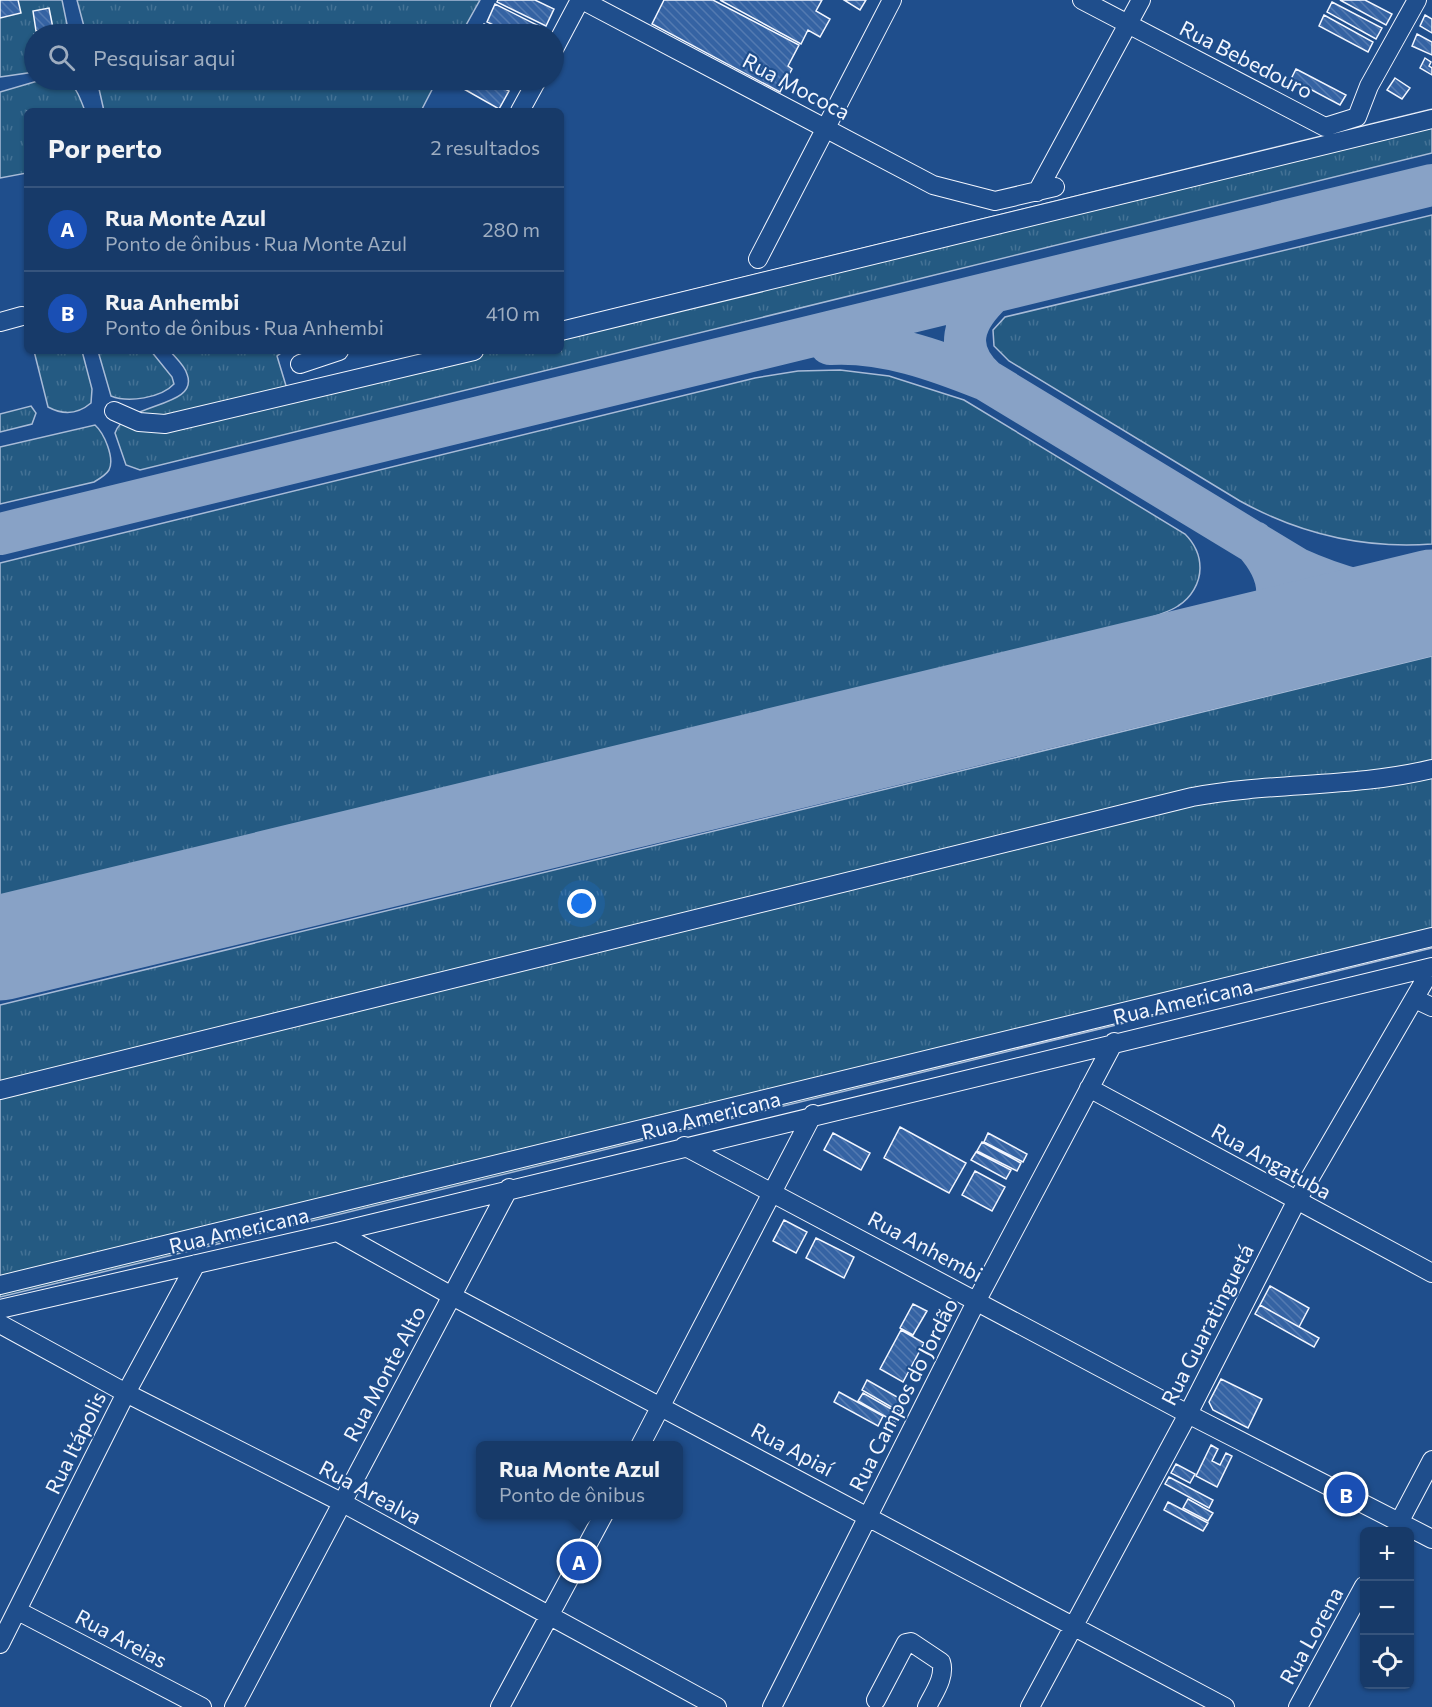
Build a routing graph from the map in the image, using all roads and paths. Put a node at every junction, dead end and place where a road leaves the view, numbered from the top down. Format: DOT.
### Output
graph roads {
  1 [pos="581,0"];
  2 [pos="892,0"];
  3 [pos="1082,0"];
  4 [pos="1141,0"];
  5 [pos="1417,0"];
  6 [pos="1128,24"];
  7 [pos="564,31"];
  8 [pos="531,90"];
  9 [pos="521,108"];
  10 [pos="1432,119"];
  11 [pos="826,128"];
  12 [pos="1055,188"];
  13 [pos="1037,192"];
  14 [pos="758,259"];
  15 [pos="22,316"];
  16 [pos="0,322"];
  17 [pos="564,330"];
  18 [pos="330,354"];
  19 [pos="461,354"];
  20 [pos="300,364"];
  21 [pos="114,411"];
  22 [pos="1432,769"];
  23 [pos="1432,938"];
  24 [pos="1432,967"];
  25 [pos="1415,999"];
  26 [pos="1432,1007"];
  27 [pos="1114,1042"];
  28 [pos="1089,1088"];
  29 [pos="0,1090"];
  30 [pos="813,1114"];
  31 [pos="684,1146"];
  32 [pos="509,1188"];
  33 [pos="772,1192"];
  34 [pos="1296,1202"];
  35 [pos="337,1232"];
  36 [pos="196,1264"];
  37 [pos="1432,1273"];
  38 [pos="0,1286"];
  39 [pos="452,1296"];
  40 [pos="977,1300"];
  41 [pos="0,1309"];
  42 [pos="0,1324"];
  43 [pos="126,1393"];
  44 [pos="661,1406"];
  45 [pos="1188,1414"];
  46 [pos="643,1441"];
  47 [pos="1432,1460"];
  48 [pos="343,1503"];
  49 [pos="868,1516"];
  50 [pos="602,1519"];
  51 [pos="1397,1527"];
  52 [pos="1414,1533"];
  53 [pos="1432,1539"];
  54 [pos="1360,1595"];
  55 [pos="18,1611"];
  56 [pos="549,1617"];
  57 [pos="1073,1625"];
  58 [pos="0,1644"];
  59 [pos="876,1700"];
  60 [pos="202,1707"];
  61 [pos="234,1707"];
  62 [pos="500,1707"];
  63 [pos="717,1707"];
  64 [pos="772,1707"];
  65 [pos="927,1707"];
  66 [pos="1030,1707"];
  67 [pos="1226,1707"];
  68 [pos="1298,1707"];
  1 -- 7 [label="street"];
  1 -- 11 [label="street, Rua Mococa"];
  2 -- 11 [label="street"];
  3 -- 6 [label="street, Rua Bebedouro"];
  4 -- 6 [label="street"];
  5 -- 6 [label="street, Rua Bebedouro"];
  6 -- 13 [label="street"];
  8 -- 9 [label="street"];
  10 -- 17 [label="street"];
  11 -- 13 [label="street, Rua Mococa"];
  11 -- 14 [label="street"];
  12 -- 13 [label="street"];
  15 -- 16 [label="street"];
  18 -- 20 [label="street"];
  19 -- 21 [label="street"];
  22 -- 29 [label="street"];
  23 -- 38 [label="street"];
  24 -- 25 [label="street, Rua Guaratinguetá"];
  24 -- 27 [label="street, Rua Americana"];
  25 -- 26 [label="street"];
  25 -- 34 [label="street, Rua Guaratinguetá"];
  27 -- 28 [label="street, Rua Campos do Jordão"];
  27 -- 30 [label="street, Rua Americana"];
  28 -- 34 [label="street, Rua Angatuba"];
  28 -- 40 [label="street, Rua Campos do Jordão"];
  30 -- 31 [label="street, Rua Americana"];
  30 -- 33 [label="street"];
  31 -- 32 [label="street, Rua Americana"];
  31 -- 33 [label="street, Rua Anhembi"];
  32 -- 35 [label="street, Rua Americana"];
  32 -- 39 [label="street, Rua Monte Alto"];
  33 -- 40 [label="street, Rua Anhembi"];
  33 -- 44 [label="street"];
  34 -- 37 [label="street, Rua Angatuba"];
  34 -- 45 [label="street, Rua Guaratinguetá"];
  35 -- 36 [label="street, Rua Americana"];
  35 -- 39 [label="street, Rua Apiaí"];
  36 -- 41 [label="street, Rua Americana"];
  36 -- 43 [label="street, Rua Itápolis"];
  39 -- 44 [label="street, Rua Apiaí"];
  39 -- 48 [label="street, Rua Monte Alto"];
  40 -- 45 [label="street, Rua Anhembi"];
  40 -- 49 [label="street, Rua Campos do Jordão"];
  42 -- 43 [label="street, Rua Arealva"];
  43 -- 48 [label="street, Rua Arealva"];
  43 -- 55 [label="street, Rua Itápolis"];
  44 -- 46 [label="street"];
  44 -- 49 [label="street, Rua Apiaí"];
  45 -- 51 [label="street, Rua Anhembi"];
  45 -- 57 [label="street, Rua Guaratinguetá"];
  47 -- 51 [label="street"];
  48 -- 56 [label="street, Rua Arealva"];
  48 -- 61 [label="street, Rua Monte Alto"];
  49 -- 57 [label="street, Rua Apiaí"];
  49 -- 64 [label="street, Rua Campos do Jordão"];
  50 -- 56 [label="street"];
  52 -- 53 [label="street, Rua Anhembi"];
  54 -- 68 [label="street, Rua Lorena"];
  55 -- 58 [label="street, Rua Itápolis"];
  55 -- 60 [label="street, Rua Areias"];
  56 -- 62 [label="street"];
  56 -- 63 [label="street, Rua Arealva"];
  57 -- 66 [label="street, Rua Guaratinguetá"];
  57 -- 67 [label="street, Rua Apiaí"];
  59 -- 65 [label="street"];
}
